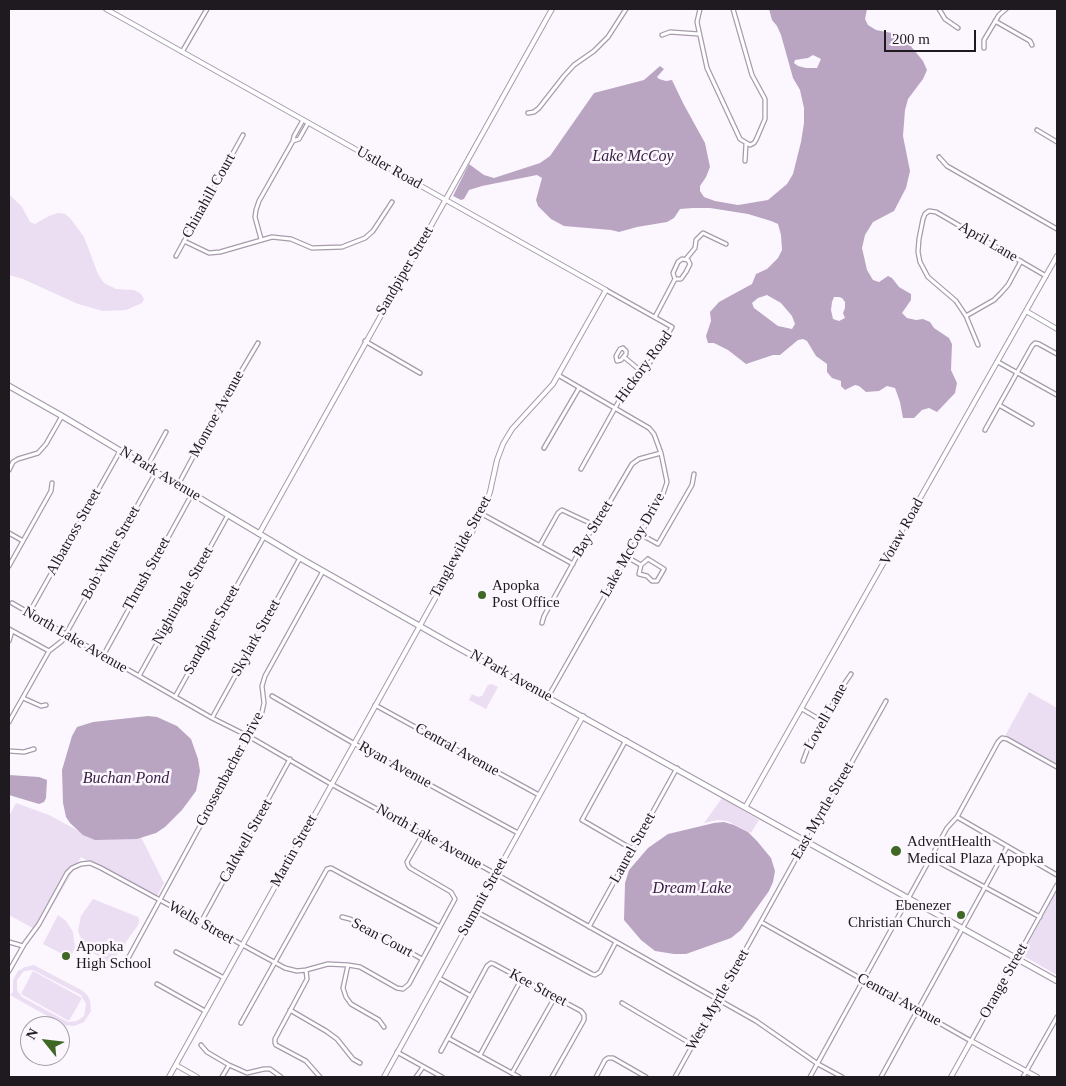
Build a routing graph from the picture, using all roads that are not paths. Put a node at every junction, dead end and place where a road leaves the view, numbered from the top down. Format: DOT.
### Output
graph roads {
  1 [pos="106,9"];
  2 [pos="207,9"];
  3 [pos="552,9"];
  4 [pos="626,9"];
  5 [pos="700,9"];
  6 [pos="733,9"];
  7 [pos="939,9"];
  8 [pos="1006,9"];
  9 [pos="995,21"];
  10 [pos="958,28"];
  11 [pos="699,34"];
  12 [pos="662,36"];
  13 [pos="1032,45"];
  14 [pos="984,48"];
  15 [pos="182,52"];
  16 [pos="528,113"];
  17 [pos="303,120"];
  18 [pos="308,123"];
  19 [pos="297,130"];
  20 [pos="1037,130"];
  21 [pos="302,133"];
  22 [pos="243,135"];
  23 [pos="294,141"];
  24 [pos="1057,142"];
  25 [pos="746,144"];
  26 [pos="939,157"];
  27 [pos="745,161"];
  28 [pos="446,200"];
  29 [pos="392,202"];
  30 [pos="1057,229"];
  31 [pos="261,239"];
  32 [pos="184,240"];
  33 [pos="726,244"];
  34 [pos="176,256"];
  35 [pos="1057,256"];
  36 [pos="686,259"];
  37 [pos="1021,261"];
  38 [pos="1046,276"];
  39 [pos="676,279"];
  40 [pos="606,290"];
  41 [pos="1026,312"];
  42 [pos="966,316"];
  43 [pos="655,317"];
  44 [pos="672,327"];
  45 [pos="1057,329"];
  46 [pos="365,341"];
  47 [pos="258,343"];
  48 [pos="978,345"];
  49 [pos="1057,354"];
  50 [pos="624,357"];
  51 [pos="998,362"];
  52 [pos="642,372"];
  53 [pos="1017,372"];
  54 [pos="420,373"];
  55 [pos="558,375"];
  56 [pos="9,386"];
  57 [pos="579,388"];
  58 [pos="1057,395"];
  59 [pos="999,405"];
  60 [pos="614,408"];
  61 [pos="62,416"];
  62 [pos="1032,424"];
  63 [pos="985,430"];
  64 [pos="166,432"];
  65 [pos="544,448"];
  66 [pos="120,451"];
  67 [pos="661,453"];
  68 [pos="147,466"];
  69 [pos="581,469"];
  70 [pos="9,470"];
  71 [pos="156,472"];
  72 [pos="694,474"];
  73 [pos="52,483"];
  74 [pos="178,485"];
  75 [pos="192,493"];
  76 [pos="482,514"];
  77 [pos="228,515"];
  78 [pos="594,526"];
  79 [pos="9,533"];
  80 [pos="259,534"];
  81 [pos="640,534"];
  82 [pos="264,537"];
  83 [pos="23,540"];
  84 [pos="540,545"];
  85 [pos="627,557"];
  86 [pos="300,558"];
  87 [pos="573,564"];
  88 [pos="642,565"];
  89 [pos="9,566"];
  90 [pos="323,571"];
  91 [pos="12,603"];
  92 [pos="29,613"];
  93 [pos="542,623"];
  94 [pos="419,625"];
  95 [pos="11,630"];
  96 [pos="66,634"];
  97 [pos="9,641"];
  98 [pos="48,651"];
  99 [pos="103,656"];
  100 [pos="851,674"];
  101 [pos="139,677"];
  102 [pos="272,696"];
  103 [pos="175,697"];
  104 [pos="548,697"];
  105 [pos="23,698"];
  106 [pos="886,701"];
  107 [pos="46,705"];
  108 [pos="375,705"];
  109 [pos="802,709"];
  110 [pos="583,716"];
  111 [pos="212,718"];
  112 [pos="9,722"];
  113 [pos="824,722"];
  114 [pos="250,737"];
  115 [pos="626,740"];
  116 [pos="353,743"];
  117 [pos="34,749"];
  118 [pos="9,750"];
  119 [pos="290,759"];
  120 [pos="803,761"];
  121 [pos="1057,766"];
  122 [pos="677,768"];
  123 [pos="331,784"];
  124 [pos="539,795"];
  125 [pos="746,806"];
  126 [pos="957,817"];
  127 [pos="518,833"];
  128 [pos="423,834"];
  129 [pos="807,841"];
  130 [pos="1007,847"];
  131 [pos="632,849"];
  132 [pos="931,858"];
  133 [pos="496,874"];
  134 [pos="1057,875"];
  135 [pos="1057,885"];
  136 [pos="986,887"];
  137 [pos="909,898"];
  138 [pos="159,900"];
  139 [pos="476,911"];
  140 [pos="1040,916"];
  141 [pos="342,917"];
  142 [pos="201,922"];
  143 [pos="761,922"];
  144 [pos="440,927"];
  145 [pos="589,927"];
  146 [pos="963,928"];
  147 [pos="9,942"];
  148 [pos="616,942"];
  149 [pos="242,945"];
  150 [pos="23,946"];
  151 [pos="176,952"];
  152 [pos="1017,958"];
  153 [pos="422,960"];
  154 [pos="125,964"];
  155 [pos="274,964"];
  156 [pos="348,965"];
  157 [pos="306,970"];
  158 [pos="9,971"];
  159 [pos="224,978"];
  160 [pos="439,978"];
  161 [pos="522,978"];
  162 [pos="864,980"];
  163 [pos="1057,980"];
  164 [pos="157,984"];
  165 [pos="471,996"];
  166 [pos="555,997"];
  167 [pos="718,1000"];
  168 [pos="622,1003"];
  169 [pos="290,1010"];
  170 [pos="205,1011"];
  171 [pos="917,1011"];
  172 [pos="1057,1017"];
  173 [pos="241,1023"];
  174 [pos="384,1027"];
  175 [pos="448,1038"];
  176 [pos="971,1041"];
  177 [pos="693,1044"];
  178 [pos="201,1045"];
  179 [pos="441,1051"];
  180 [pos="397,1052"];
  181 [pos="480,1055"];
  182 [pos="360,1063"];
  183 [pos="818,1064"];
  184 [pos="176,1065"];
  185 [pos="229,1065"];
  186 [pos="423,1066"];
  187 [pos="1026,1072"];
  188 [pos="512,1074"];
  189 [pos="169,1077"];
  190 [pos="196,1077"];
  191 [pos="222,1077"];
  192 [pos="282,1077"];
  193 [pos="320,1077"];
  194 [pos="384,1077"];
  195 [pos="416,1077"];
  196 [pos="442,1077"];
  197 [pos="519,1077"];
  198 [pos="552,1077"];
  199 [pos="596,1077"];
  200 [pos="646,1077"];
  201 [pos="675,1077"];
  202 [pos="810,1077"];
  203 [pos="842,1077"];
  204 [pos="881,1077"];
  205 [pos="951,1077"];
  206 [pos="1023,1077"];
  207 [pos="1037,1077"];
  1 -- 15 [label="street, Ustler Road"];
  2 -- 15 [label="street"];
  3 -- 28 [label="street, Sandpiper Street"];
  4 -- 16 [label="street"];
  5 -- 11 [label="street"];
  6 -- 25 [label="street"];
  7 -- 10 [label="street"];
  8 -- 9 [label="street"];
  9 -- 13 [label="street"];
  9 -- 14 [label="street"];
  11 -- 12 [label="street"];
  11 -- 25 [label="street"];
  15 -- 17 [label="street, Ustler Road"];
  17 -- 18 [label="street, Ustler Road"];
  17 -- 19 [label="street"];
  18 -- 21 [label="street"];
  18 -- 28 [label="street, Ustler Road"];
  19 -- 21 [label="street"];
  19 -- 23 [label="street"];
  20 -- 24 [label="street"];
  21 -- 23 [label="street"];
  22 -- 32 [label="street, Chinahill Court"];
  23 -- 31 [label="street"];
  25 -- 27 [label="street"];
  26 -- 30 [label="street"];
  28 -- 40 [label="street, Ustler Road"];
  28 -- 46 [label="street, Sandpiper Street"];
  29 -- 31 [label="street"];
  31 -- 32 [label="street"];
  32 -- 34 [label="street, Chinahill Court"];
  33 -- 36 [label="street"];
  35 -- 38 [label="street, Votaw Road"];
  36 -- 39 [label="street"];
  36 -- 39 [label="street"];
  37 -- 38 [label="street, April Lane"];
  37 -- 42 [label="street"];
  37 -- 42 [label="street, April Lane"];
  38 -- 41 [label="street, Votaw Road"];
  39 -- 43 [label="street"];
  40 -- 43 [label="street, Ustler Road"];
  40 -- 55 [label="street, Tanglewilde Street"];
  41 -- 45 [label="street"];
  41 -- 51 [label="street, Votaw Road"];
  42 -- 48 [label="street"];
  43 -- 44 [label="street, Ustler Road"];
  44 -- 52 [label="street, Hickory Road"];
  46 -- 54 [label="street"];
  46 -- 80 [label="street, Sandpiper Street"];
  47 -- 74 [label="street, Monroe Avenue"];
  49 -- 53 [label="street"];
  50 -- 52 [label="street"];
  51 -- 53 [label="street"];
  51 -- 109 [label="street, Votaw Road"];
  52 -- 60 [label="street, Hickory Road"];
  53 -- 58 [label="street"];
  53 -- 59 [label="street"];
  55 -- 57 [label="street, Lake McCoy Drive"];
  55 -- 76 [label="street, Tanglewilde Street"];
  56 -- 61 [label="main road, N Park Avenue"];
  57 -- 60 [label="street, Lake McCoy Drive"];
  57 -- 65 [label="street"];
  59 -- 62 [label="street"];
  59 -- 63 [label="street"];
  60 -- 67 [label="street, Lake McCoy Drive"];
  60 -- 69 [label="street, Hickory Road"];
  61 -- 66 [label="main road, N Park Avenue"];
  61 -- 70 [label="street"];
  64 -- 68 [label="street"];
  66 -- 68 [label="main road, N Park Avenue"];
  66 -- 92 [label="street, Albatross Street"];
  67 -- 78 [label="street, Bay Street"];
  67 -- 81 [label="street, Lake McCoy Drive"];
  68 -- 71 [label="main road, N Park Avenue"];
  71 -- 74 [label="main road, N Park Avenue"];
  71 -- 96 [label="street, Bob White Street"];
  72 -- 81 [label="street"];
  73 -- 83 [label="street"];
  74 -- 75 [label="main road, N Park Avenue"];
  75 -- 77 [label="main road, N Park Avenue"];
  75 -- 99 [label="street, Thrush Street"];
  76 -- 84 [label="street"];
  76 -- 94 [label="street, Tanglewilde Street"];
  77 -- 80 [label="main road, N Park Avenue"];
  77 -- 101 [label="street, Nightingale Street"];
  78 -- 84 [label="street"];
  78 -- 87 [label="street, Bay Street"];
  79 -- 83 [label="street"];
  80 -- 82 [label="main road, N Park Avenue"];
  81 -- 85 [label="street, Lake McCoy Drive"];
  82 -- 86 [label="main road, N Park Avenue"];
  82 -- 103 [label="street, Sandpiper Street"];
  83 -- 89 [label="street"];
  84 -- 87 [label="street"];
  85 -- 88 [label="street"];
  85 -- 104 [label="street, Lake McCoy Drive"];
  86 -- 90 [label="main road, N Park Avenue"];
  86 -- 111 [label="street, Skylark Street"];
  87 -- 93 [label="street, Bay Street"];
  88 -- 88 [label="street"];
  90 -- 94 [label="main road, N Park Avenue"];
  90 -- 114 [label="street, Grossenbacher Drive"];
  91 -- 92 [label="street, North Lake Avenue"];
  92 -- 96 [label="street, North Lake Avenue"];
  94 -- 104 [label="main road, N Park Avenue"];
  94 -- 108 [label="street, Martin Street"];
  95 -- 97 [label="street"];
  95 -- 98 [label="street"];
  96 -- 98 [label="street, Bob White Street"];
  96 -- 99 [label="street, North Lake Avenue"];
  98 -- 105 [label="street, Bob White Street"];
  99 -- 101 [label="street, North Lake Avenue"];
  100 -- 113 [label="street, Lovell Lane"];
  101 -- 103 [label="street, North Lake Avenue"];
  102 -- 116 [label="street, Ryan Avenue"];
  103 -- 111 [label="street, North Lake Avenue"];
  104 -- 110 [label="main road, N Park Avenue"];
  105 -- 107 [label="street"];
  105 -- 112 [label="street, Bob White Street"];
  106 -- 129 [label="street, East Myrtle Street"];
  108 -- 116 [label="street, Martin Street"];
  108 -- 124 [label="street, Central Avenue"];
  109 -- 113 [label="street"];
  109 -- 125 [label="street, Votaw Road"];
  110 -- 115 [label="main road, N Park Avenue"];
  110 -- 124 [label="street, Summit Street"];
  111 -- 114 [label="street, North Lake Avenue"];
  113 -- 120 [label="street, Lovell Lane"];
  114 -- 119 [label="street, North Lake Avenue"];
  114 -- 138 [label="street, Grossenbacher Drive"];
  115 -- 122 [label="main road, N Park Avenue"];
  115 -- 131 [label="street"];
  116 -- 123 [label="street, Martin Street"];
  116 -- 127 [label="street, Ryan Avenue"];
  117 -- 118 [label="street"];
  119 -- 123 [label="street, North Lake Avenue"];
  119 -- 142 [label="street, Caldwell Street"];
  121 -- 126 [label="street"];
  122 -- 125 [label="main road, N Park Avenue"];
  122 -- 131 [label="street, Laurel Street"];
  123 -- 128 [label="street, North Lake Avenue"];
  123 -- 149 [label="street, Martin Street"];
  124 -- 127 [label="street, Summit Street"];
  125 -- 129 [label="main road, N Park Avenue"];
  126 -- 130 [label="street"];
  126 -- 132 [label="street"];
  127 -- 133 [label="street, Summit Street"];
  128 -- 133 [label="street, North Lake Avenue"];
  128 -- 144 [label="street"];
  129 -- 137 [label="main road, N Park Avenue"];
  129 -- 143 [label="street, East Myrtle Street"];
  130 -- 134 [label="street"];
  130 -- 136 [label="street"];
  131 -- 145 [label="street, Laurel Street"];
  132 -- 136 [label="street"];
  132 -- 137 [label="street"];
  133 -- 139 [label="street, Summit Street"];
  133 -- 145 [label="street, North Lake Avenue"];
  135 -- 140 [label="street, Orange Street"];
  136 -- 140 [label="street"];
  136 -- 146 [label="street"];
  137 -- 146 [label="main road, N Park Avenue"];
  137 -- 162 [label="street"];
  138 -- 142 [label="street, Wells Street"];
  138 -- 150 [label="street, Wells Street"];
  138 -- 154 [label="street, Grossenbacher Drive"];
  139 -- 148 [label="street"];
  139 -- 160 [label="street, Summit Street"];
  140 -- 152 [label="street, Orange Street"];
  141 -- 153 [label="street, Sean Court"];
  142 -- 149 [label="street, Wells Street"];
  143 -- 162 [label="street, Central Avenue"];
  143 -- 167 [label="street, West Myrtle Street"];
  144 -- 153 [label="street"];
  144 -- 155 [label="street"];
  145 -- 148 [label="street, North Lake Avenue"];
  146 -- 152 [label="main road, N Park Avenue"];
  146 -- 171 [label="street"];
  147 -- 150 [label="street"];
  148 -- 167 [label="street, North Lake Avenue"];
  149 -- 155 [label="street, Wells Street"];
  149 -- 159 [label="street, Martin Street"];
  150 -- 158 [label="street, Wells Street"];
  151 -- 159 [label="street"];
  152 -- 163 [label="main road, N Park Avenue"];
  152 -- 176 [label="street, Orange Street"];
  153 -- 156 [label="street"];
  155 -- 157 [label="street, Wells Street"];
  155 -- 173 [label="street"];
  156 -- 157 [label="street"];
  156 -- 174 [label="street"];
  157 -- 169 [label="street"];
  159 -- 170 [label="street, Martin Street"];
  160 -- 165 [label="street"];
  160 -- 180 [label="street, Summit Street"];
  161 -- 165 [label="street, Kee Street"];
  161 -- 166 [label="street, Kee Street"];
  161 -- 181 [label="street"];
  162 -- 171 [label="street, Central Avenue"];
  162 -- 183 [label="street"];
  164 -- 170 [label="street"];
  165 -- 175 [label="street"];
  166 -- 188 [label="street"];
  166 -- 198 [label="street, Kee Street"];
  167 -- 177 [label="street, West Myrtle Street"];
  167 -- 183 [label="street, North Lake Avenue"];
  168 -- 177 [label="street"];
  169 -- 182 [label="street"];
  169 -- 193 [label="street"];
  170 -- 184 [label="street, Martin Street"];
  171 -- 176 [label="street, Central Avenue"];
  171 -- 204 [label="street"];
  172 -- 187 [label="street"];
  175 -- 179 [label="street"];
  175 -- 181 [label="street"];
  176 -- 187 [label="street, Central Avenue"];
  176 -- 205 [label="street, Orange Street"];
  177 -- 201 [label="street, West Myrtle Street"];
  178 -- 185 [label="street"];
  180 -- 186 [label="street"];
  180 -- 194 [label="street, Summit Street"];
  181 -- 188 [label="street"];
  183 -- 202 [label="street"];
  183 -- 203 [label="street, North Lake Avenue"];
  184 -- 189 [label="street, Martin Street"];
  184 -- 190 [label="street"];
  185 -- 191 [label="street"];
  185 -- 192 [label="street"];
  186 -- 195 [label="street"];
  186 -- 196 [label="street"];
  187 -- 206 [label="street"];
  187 -- 207 [label="street, Central Avenue"];
  188 -- 197 [label="street"];
  199 -- 200 [label="street"];
}
